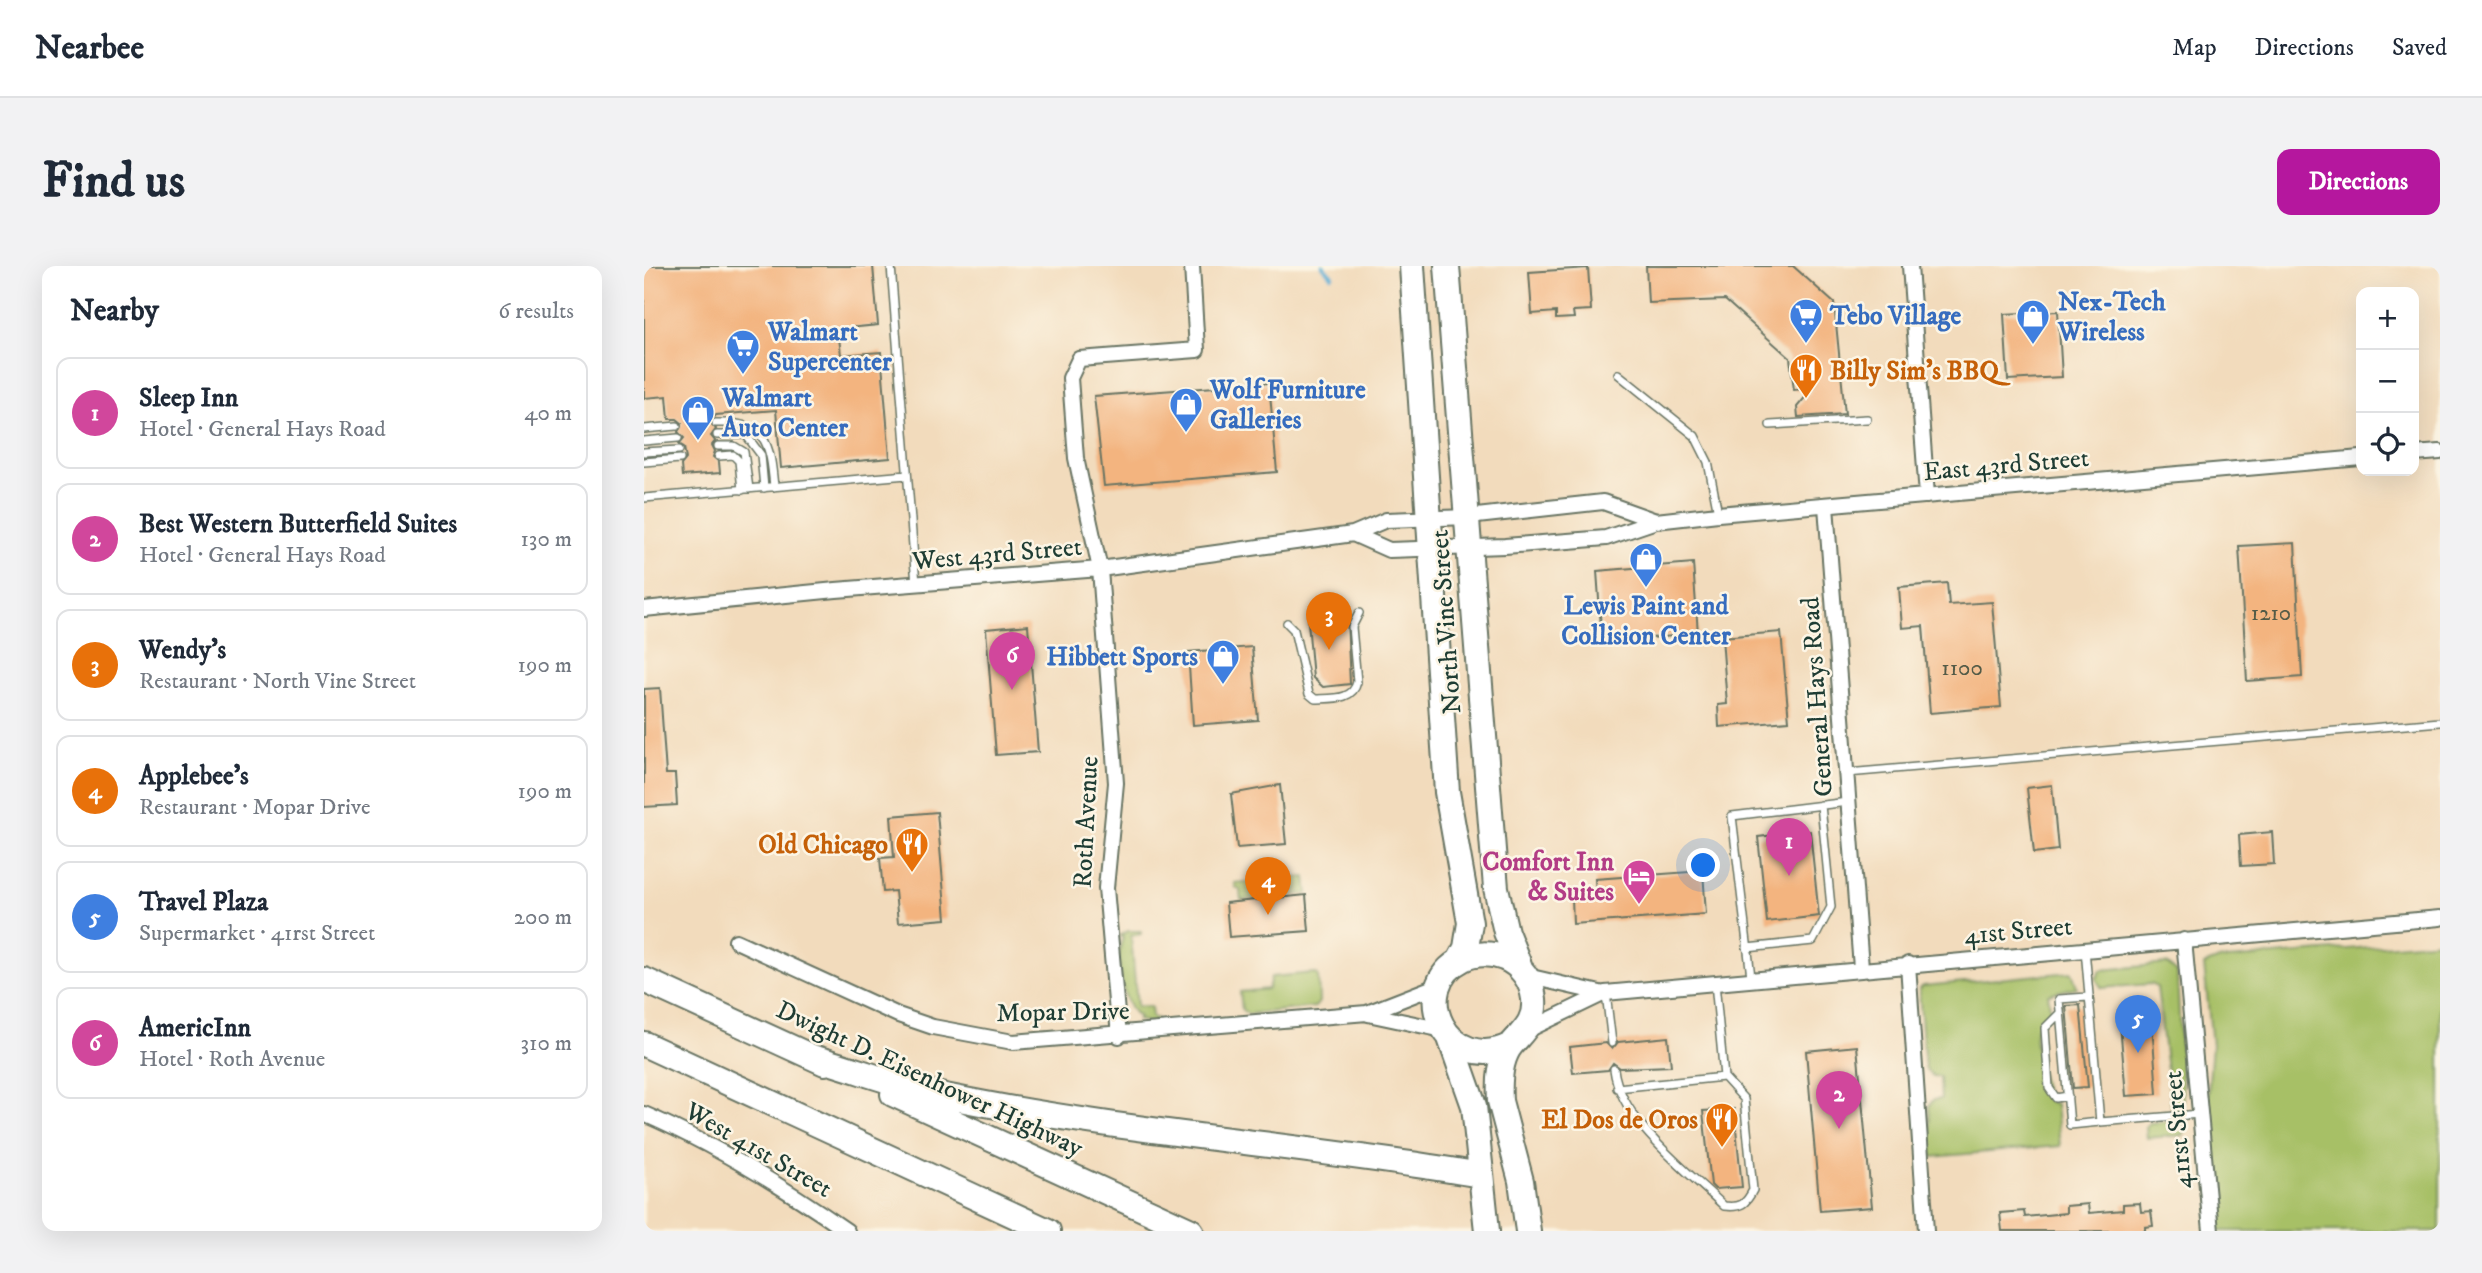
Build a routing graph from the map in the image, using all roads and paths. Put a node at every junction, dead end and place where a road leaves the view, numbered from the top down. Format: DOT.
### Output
graph roads {
  1 [pos="891,266"];
  2 [pos="1192,266"];
  3 [pos="1412,266"];
  4 [pos="1447,266"];
  5 [pos="1910,266"];
  6 [pos="1618,374"];
  7 [pos="1867,419"];
  8 [pos="716,423"];
  9 [pos="1770,425"];
  10 [pos="677,426"];
  11 [pos="644,429"];
  12 [pos="717,435"];
  13 [pos="678,438"];
  14 [pos="644,441"];
  15 [pos="718,446"];
  16 [pos="680,450"];
  17 [pos="644,452"];
  18 [pos="2440,452"];
  19 [pos="2419,454"];
  20 [pos="719,456"];
  21 [pos="2356,458"];
  22 [pos="680,459"];
  23 [pos="644,462"];
  24 [pos="908,475"];
  25 [pos="774,487"];
  26 [pos="764,488"];
  27 [pos="745,489"];
  28 [pos="1927,496"];
  29 [pos="644,498"];
  30 [pos="1826,506"];
  31 [pos="1718,514"];
  32 [pos="1468,517"];
  33 [pos="1431,518"];
  34 [pos="1656,521"];
  35 [pos="1353,534"];
  36 [pos="1471,548"];
  37 [pos="1433,549"];
  38 [pos="1100,569"];
  39 [pos="916,584"];
  40 [pos="644,609"];
  41 [pos="1359,612"];
  42 [pos="1287,623"];
  43 [pos="2440,722"];
  44 [pos="1846,774"];
  45 [pos="1848,802"];
  46 [pos="1821,805"];
  47 [pos="2440,918"];
  48 [pos="2184,940"];
  49 [pos="736,941"];
  50 [pos="1747,948"];
  51 [pos="2085,948"];
  52 [pos="1459,961"];
  53 [pos="1908,964"];
  54 [pos="1861,968"];
  55 [pos="1524,973"];
  56 [pos="1751,977"];
  57 [pos="644,980"];
  58 [pos="1715,981"];
  59 [pos="1439,985"];
  60 [pos="1603,993"];
  61 [pos="2088,997"];
  62 [pos="1367,1013"];
  63 [pos="2060,1013"];
  64 [pos="1447,1034"];
  65 [pos="1119,1036"];
  66 [pos="1518,1038"];
  67 [pos="1612,1043"];
  68 [pos="644,1044"];
  69 [pos="812,1057"];
  70 [pos="1614,1069"];
  71 [pos="1724,1077"];
  72 [pos="1616,1088"];
  73 [pos="2068,1097"];
  74 [pos="644,1114"];
  75 [pos="2200,1114"];
  76 [pos="2100,1122"];
  77 [pos="1481,1175"];
  78 [pos="946,1184"];
  79 [pos="1531,1229"];
  80 [pos="847,1231"];
  81 [pos="1019,1231"];
  82 [pos="1048,1231"];
  83 [pos="1191,1231"];
  84 [pos="1487,1231"];
  85 [pos="1926,1231"];
  86 [pos="2211,1231"];
  1 -- 24 [label="lane"];
  2 -- 38 [label="street, Roth Avenue"];
  3 -- 33 [label="highway, North Vine Street"];
  4 -- 32 [label="highway, North Vine Street"];
  5 -- 28 [label="street"];
  6 -- 31 [label="lane"];
  7 -- 9 [label="lane"];
  8 -- 25 [label="lane"];
  10 -- 11 [label="lane"];
  12 -- 26 [label="lane"];
  13 -- 14 [label="lane"];
  15 -- 27 [label="lane"];
  16 -- 17 [label="lane"];
  18 -- 19 [label="street"];
  20 -- 27 [label="lane"];
  21 -- 28 [label="street, East 43rd Street"];
  22 -- 23 [label="lane"];
  24 -- 25 [label="lane"];
  24 -- 39 [label="lane"];
  25 -- 26 [label="lane"];
  26 -- 27 [label="lane"];
  27 -- 29 [label="lane"];
  28 -- 30 [label="street, East 43rd Street"];
  30 -- 31 [label="street, East 43rd Street"];
  30 -- 44 [label="street, General Hays Road"];
  31 -- 34 [label="street, East 43rd Street"];
  32 -- 33 [label="street, East 43rd Street"];
  32 -- 34 [label="street, East 43rd Street"];
  32 -- 36 [label="highway, North Vine Street"];
  33 -- 35 [label="street, East 43rd Street"];
  33 -- 37 [label="highway, North Vine Street"];
  34 -- 36 [label="street, East 43rd Street"];
  35 -- 37 [label="street, East 43rd Street"];
  35 -- 38 [label="street, West 43rd Street"];
  36 -- 37 [label="street, East 43rd Street"];
  36 -- 55 [label="highway, North Vine Street"];
  37 -- 52 [label="highway, North Vine Street"];
  38 -- 39 [label="street, West 43rd Street"];
  38 -- 65 [label="street, Roth Avenue"];
  39 -- 40 [label="street, West 43rd Street"];
  41 -- 42 [label="lane"];
  43 -- 44 [label="lane"];
  44 -- 45 [label="street, General Hays Road"];
  45 -- 46 [label="lane"];
  45 -- 54 [label="street, General Hays Road"];
  46 -- 50 [label="lane"];
  46 -- 50 [label="lane"];
  47 -- 48 [label="street, 41st Street"];
  48 -- 51 [label="street, 41st Street"];
  48 -- 75 [label="street, 41rst Street"];
  49 -- 65 [label="street, Mopar Drive"];
  50 -- 56 [label="lane"];
  51 -- 53 [label="street, 41st Street"];
  51 -- 61 [label="lane"];
  52 -- 55 [label="highway"];
  52 -- 59 [label="highway"];
  53 -- 54 [label="street, 41st Street"];
  53 -- 85 [label="street"];
  54 -- 56 [label="street, 41st Street"];
  55 -- 60 [label="street, 41st Street"];
  55 -- 66 [label="highway"];
  56 -- 58 [label="street, 41st Street"];
  57 -- 69 [label="highway, Dwight D. Eisenhower Highway"];
  58 -- 60 [label="street, 41st Street"];
  58 -- 71 [label="lane"];
  59 -- 62 [label="street, Mopar Drive"];
  59 -- 64 [label="highway"];
  60 -- 66 [label="street, 41st Street"];
  60 -- 67 [label="lane"];
  61 -- 63 [label="lane"];
  61 -- 76 [label="lane"];
  62 -- 64 [label="street, Mopar Drive"];
  62 -- 65 [label="street, Mopar Drive"];
  63 -- 73 [label="lane"];
  63 -- 73 [label="lane"];
  64 -- 66 [label="highway"];
  64 -- 77 [label="highway"];
  66 -- 79 [label="highway"];
  68 -- 78 [label="highway"];
  69 -- 77 [label="highway"];
  69 -- 83 [label="highway, Dwight D. Eisenhower Highway"];
  70 -- 72 [label="lane"];
  71 -- 72 [label="lane"];
  71 -- 72 [label="lane"];
  73 -- 76 [label="lane"];
  74 -- 80 [label="street, West 41st Street"];
  75 -- 76 [label="lane"];
  75 -- 86 [label="street, 41rst Street"];
  77 -- 84 [label="highway"];
  78 -- 81 [label="highway"];
  78 -- 82 [label="highway"];
}
